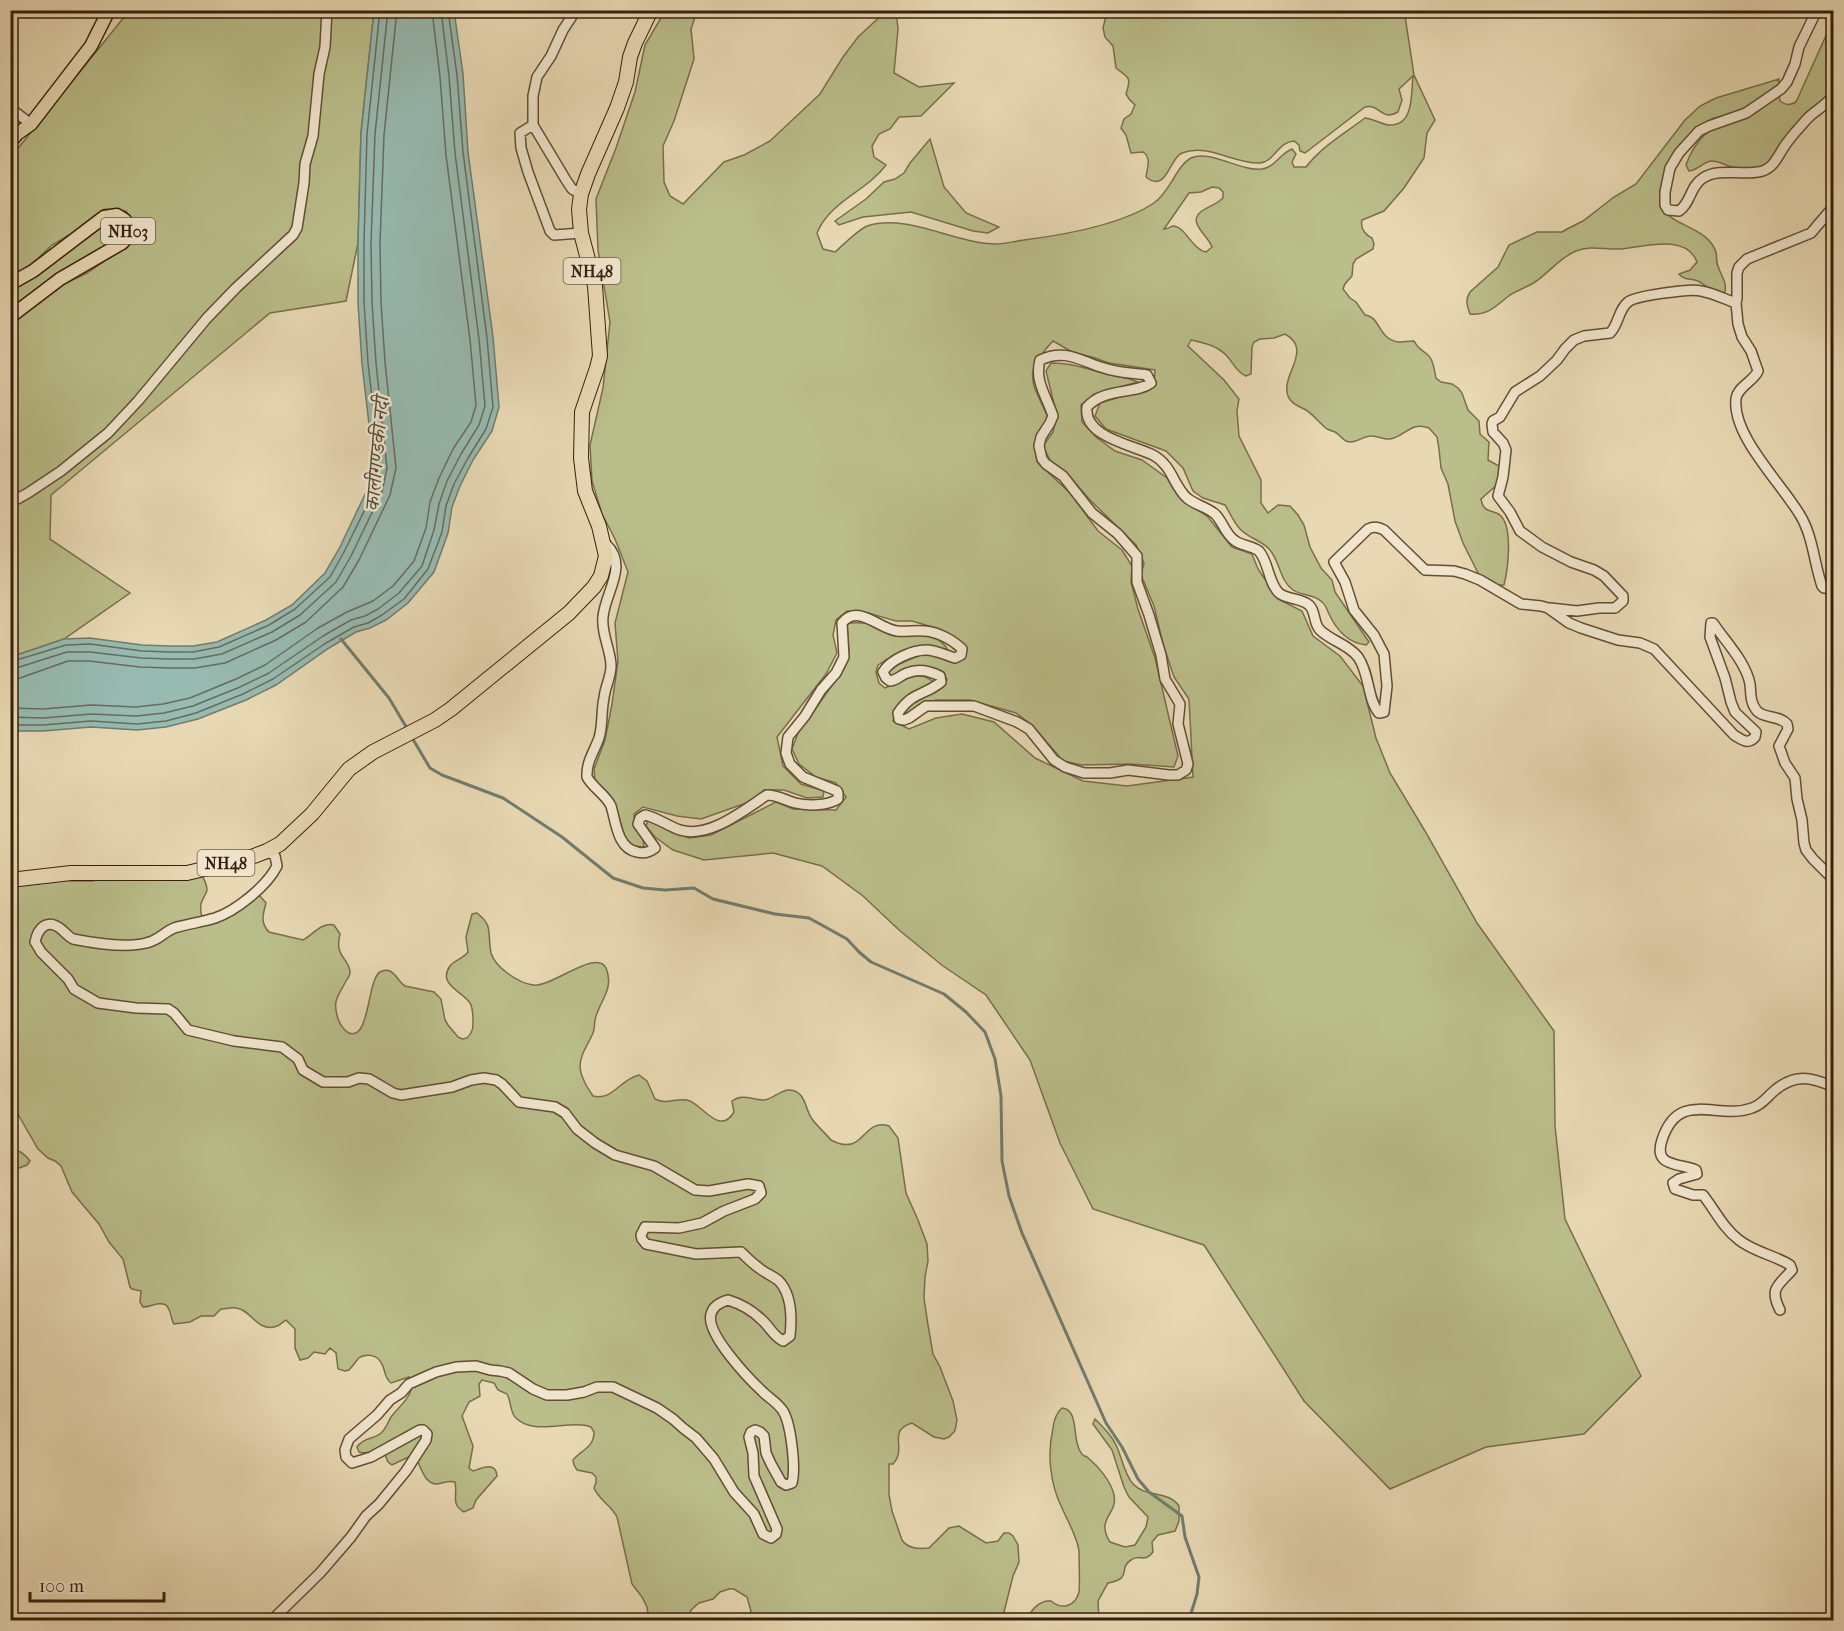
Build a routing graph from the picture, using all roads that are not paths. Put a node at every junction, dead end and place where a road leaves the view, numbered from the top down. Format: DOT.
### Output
graph roads {
  1 [pos="109,10"];
  2 [pos="327,10"];
  3 [pos="576,10"];
  4 [pos="651,10"];
  5 [pos="1818,10"];
  6 [pos="1833,94"];
  7 [pos="10,108"];
  8 [pos="30,124"];
  9 [pos="533,125"];
  10 [pos="10,143"];
  11 [pos="582,194"];
  12 [pos="1833,206"];
  13 [pos="582,233"];
  14 [pos="10,284"];
  15 [pos="1736,303"];
  16 [pos="10,317"];
  17 [pos="10,503"];
  18 [pos="601,541"];
  19 [pos="1833,589"];
  20 [pos="1548,608"];
  21 [pos="267,852"];
  22 [pos="10,880"];
  23 [pos="1833,880"];
  24 [pos="1833,1087"];
  25 [pos="1780,1310"];
  26 [pos="272,1620"];
  1 -- 8 [label="main road"];
  2 -- 17 [label="street"];
  3 -- 9 [label="street"];
  4 -- 11 [label="highway, NH48"];
  5 -- 6 [label="street"];
  7 -- 8 [label="street"];
  8 -- 10 [label="main road"];
  9 -- 11 [label="street"];
  9 -- 13 [label="street"];
  11 -- 13 [label="highway, NH48"];
  12 -- 15 [label="street"];
  13 -- 18 [label="highway, NH48"];
  14 -- 16 [label="main road, NH03"];
  15 -- 19 [label="street"];
  15 -- 20 [label="street"];
  18 -- 20 [label="street"];
  18 -- 21 [label="highway, NH48"];
  20 -- 23 [label="street"];
  21 -- 22 [label="highway, NH48"];
  21 -- 26 [label="street"];
  24 -- 25 [label="street"];
}
